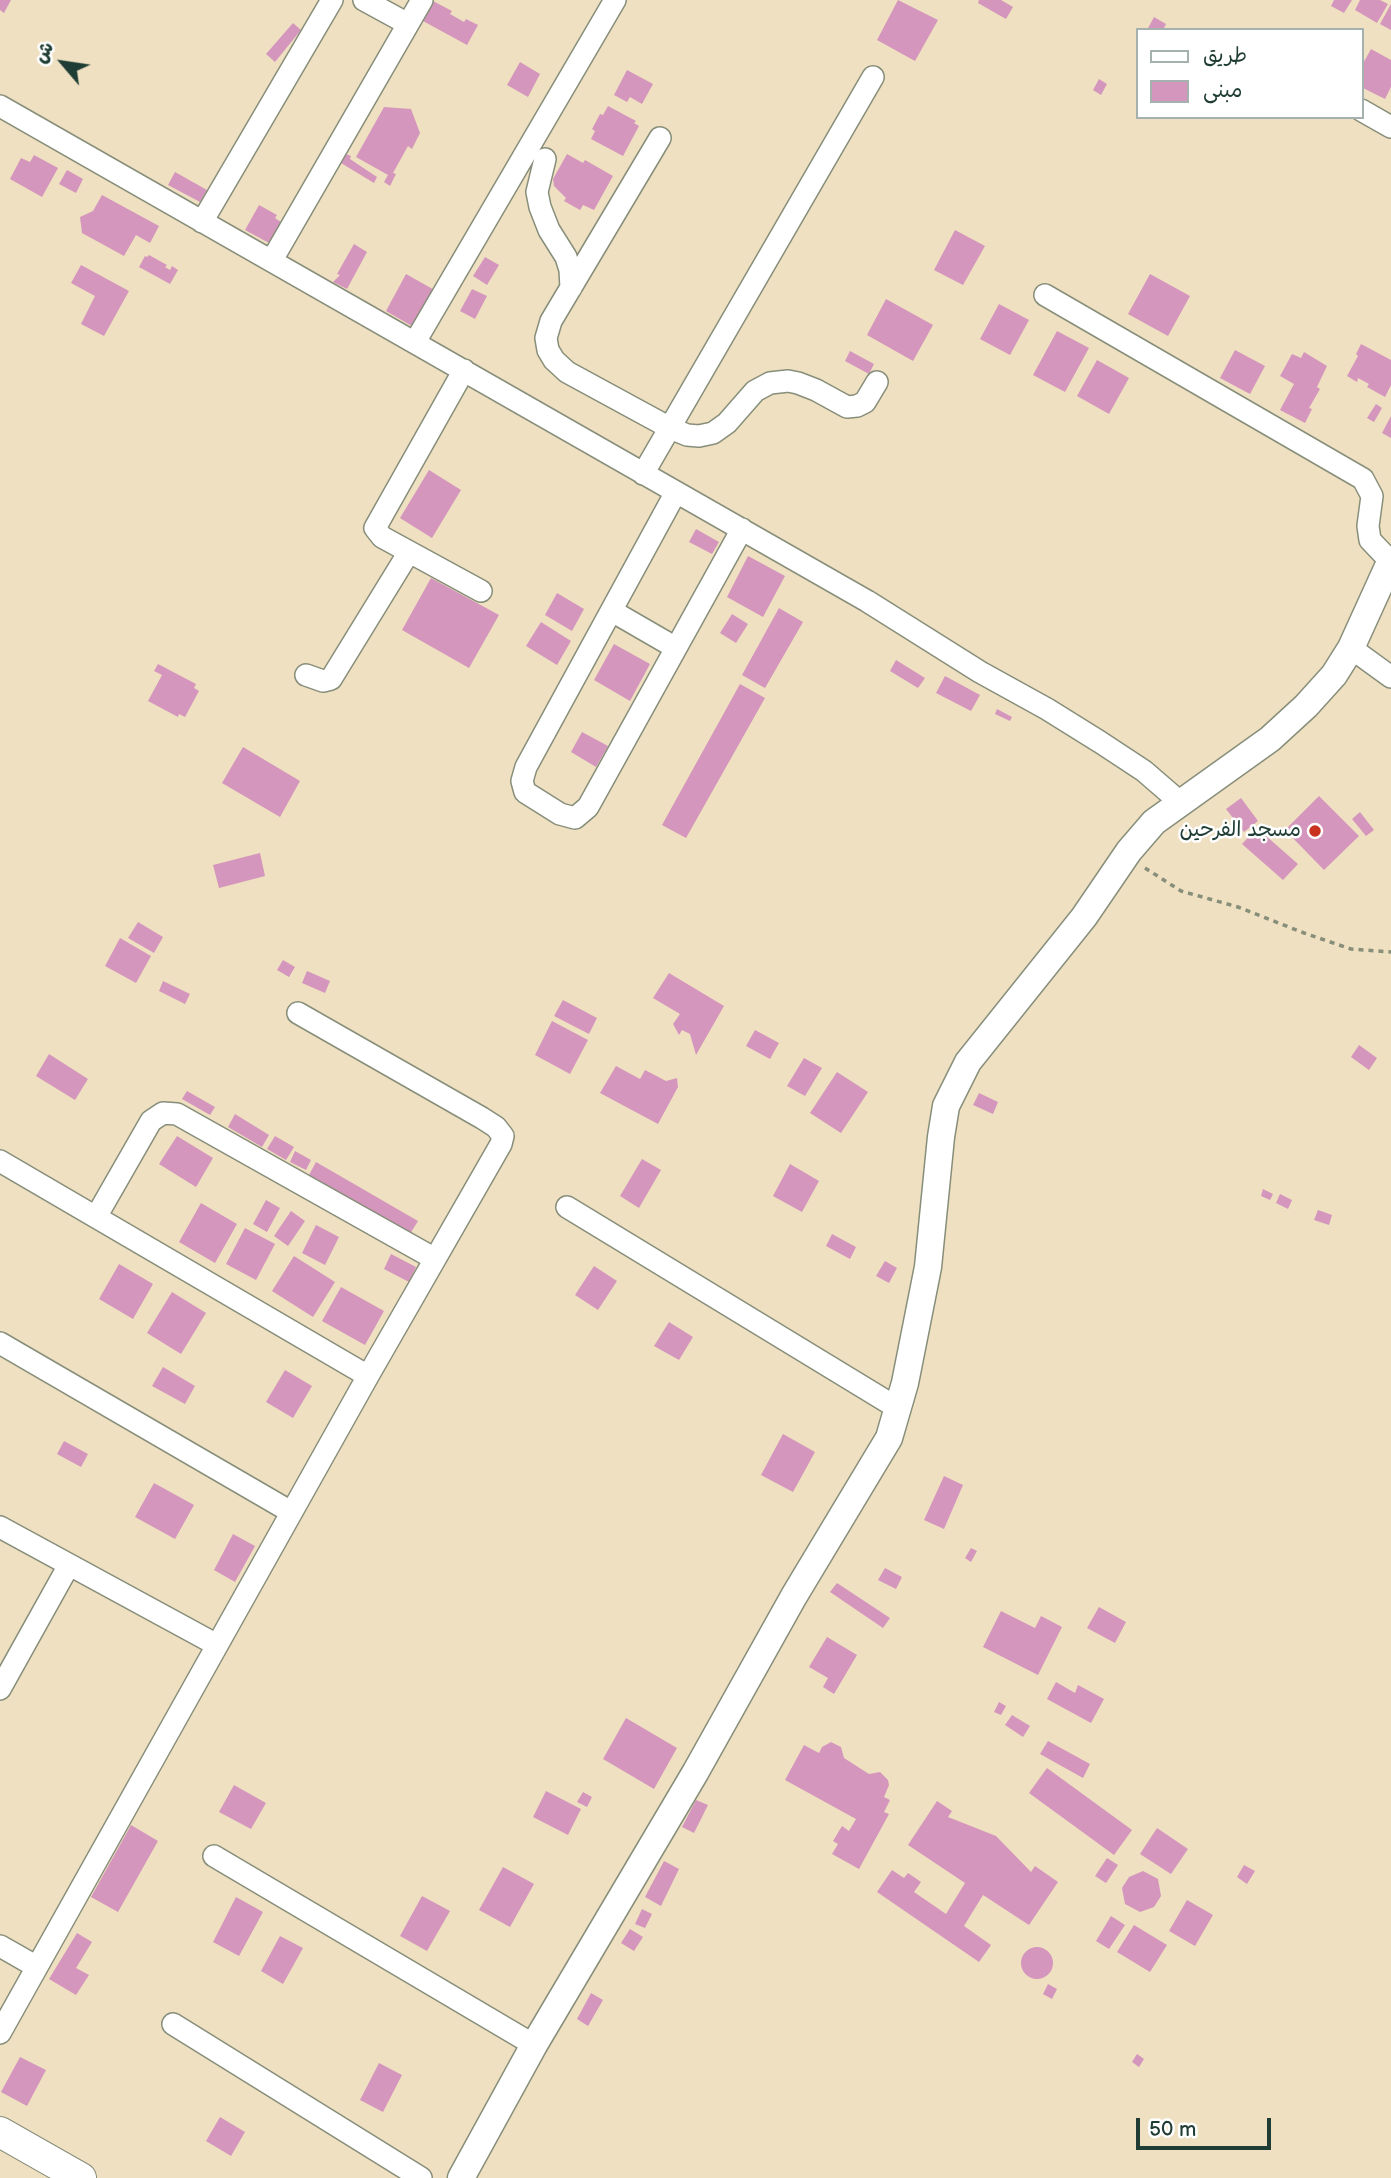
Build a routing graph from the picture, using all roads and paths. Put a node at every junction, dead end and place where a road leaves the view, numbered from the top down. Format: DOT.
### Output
graph roads {
  1 [pos="332,0"];
  2 [pos="365,0"];
  3 [pos="422,0"];
  4 [pos="615,0"];
  5 [pos="408,24"];
  6 [pos="873,77"];
  7 [pos="0,106"];
  8 [pos="1363,111"];
  9 [pos="1391,127"];
  10 [pos="660,138"];
  11 [pos="545,159"];
  12 [pos="202,222"];
  13 [pos="272,260"];
  14 [pos="571,288"];
  15 [pos="1045,295"];
  16 [pos="415,342"];
  17 [pos="464,370"];
  18 [pos="877,382"];
  19 [pos="670,428"];
  20 [pos="643,474"];
  21 [pos="676,492"];
  22 [pos="742,529"];
  23 [pos="410,552"];
  24 [pos="1391,561"];
  25 [pos="481,591"];
  26 [pos="612,611"];
  27 [pos="676,648"];
  28 [pos="1352,648"];
  29 [pos="306,675"];
  30 [pos="1391,677"];
  31 [pos="1181,803"];
  32 [pos="1129,850"];
  33 [pos="1391,952"];
  34 [pos="298,1013"];
  35 [pos="0,1161"];
  36 [pos="567,1207"];
  37 [pos="96,1217"];
  38 [pos="435,1259"];
  39 [pos="0,1343"];
  40 [pos="368,1376"];
  41 [pos="899,1409"];
  42 [pos="291,1512"];
  43 [pos="0,1527"];
  44 [pos="69,1565"];
  45 [pos="217,1646"];
  46 [pos="0,1689"];
  47 [pos="214,1856"];
  48 [pos="0,1946"];
  49 [pos="37,1967"];
  50 [pos="173,2024"];
  51 [pos="0,2034"];
  52 [pos="534,2045"];
  53 [pos="0,2132"];
  54 [pos="81,2178"];
  55 [pos="421,2178"];
  56 [pos="461,2178"];
  1 -- 12 [label="street"];
  2 -- 5 [label="street"];
  3 -- 5 [label="street"];
  4 -- 16 [label="street"];
  5 -- 13 [label="street"];
  6 -- 19 [label="street"];
  7 -- 12 [label="street"];
  8 -- 9 [label="street"];
  10 -- 14 [label="street"];
  11 -- 14 [label="street"];
  12 -- 13 [label="street"];
  13 -- 16 [label="street"];
  14 -- 19 [label="street"];
  15 -- 24 [label="street"];
  16 -- 17 [label="street"];
  17 -- 20 [label="street"];
  17 -- 23 [label="street"];
  18 -- 19 [label="street"];
  19 -- 20 [label="street"];
  20 -- 21 [label="street"];
  21 -- 22 [label="street"];
  21 -- 26 [label="street"];
  22 -- 27 [label="street"];
  22 -- 31 [label="street"];
  23 -- 25 [label="street"];
  23 -- 29 [label="street"];
  24 -- 28 [label="street"];
  26 -- 27 [label="street"];
  26 -- 27 [label="street"];
  28 -- 30 [label="street"];
  28 -- 31 [label="street"];
  31 -- 32 [label="street"];
  32 -- 33 [label="path"];
  32 -- 41 [label="street"];
  34 -- 38 [label="street"];
  35 -- 37 [label="street"];
  36 -- 41 [label="street"];
  37 -- 38 [label="street"];
  37 -- 40 [label="street"];
  38 -- 40 [label="street"];
  39 -- 42 [label="street"];
  40 -- 42 [label="street"];
  41 -- 52 [label="street"];
  42 -- 45 [label="street"];
  43 -- 44 [label="street"];
  44 -- 45 [label="street"];
  44 -- 46 [label="street"];
  45 -- 49 [label="street"];
  47 -- 52 [label="street"];
  48 -- 49 [label="street"];
  49 -- 51 [label="street"];
  50 -- 55 [label="street"];
  52 -- 56 [label="street"];
  53 -- 54 [label="main road"];
}
